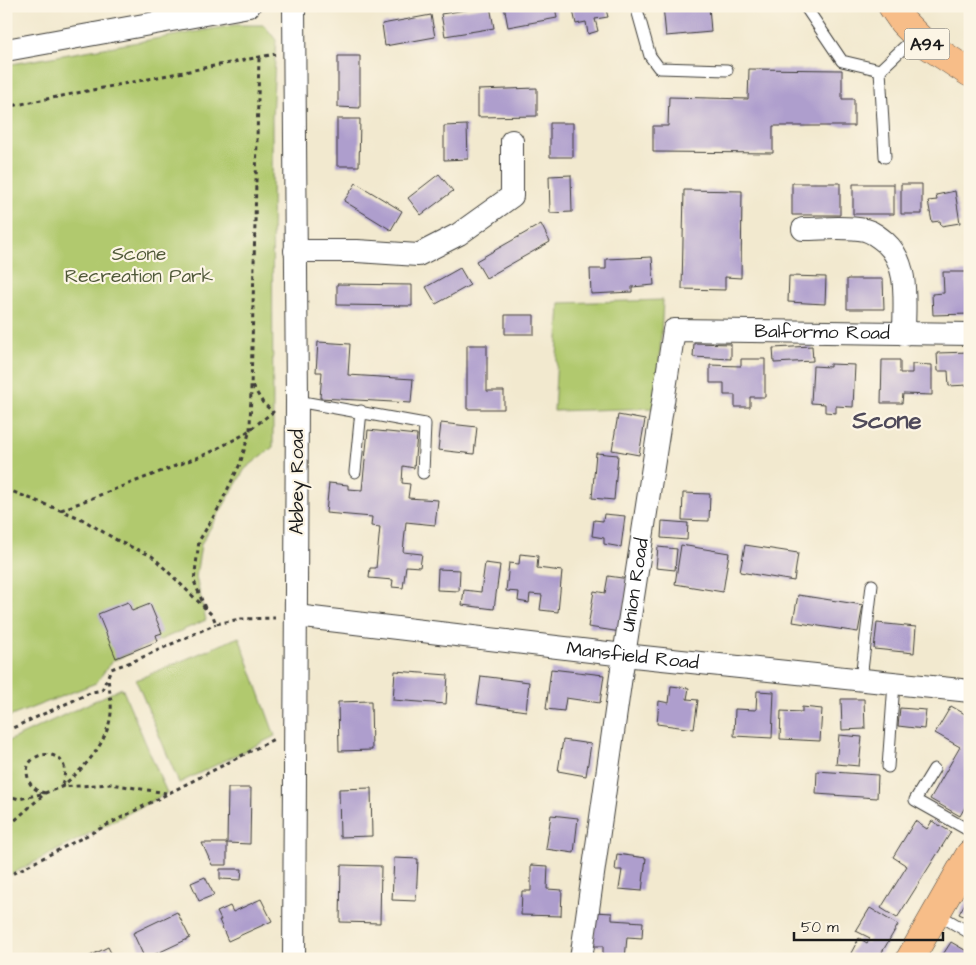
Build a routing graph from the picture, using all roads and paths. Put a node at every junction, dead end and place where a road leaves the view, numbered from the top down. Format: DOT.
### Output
graph roads {
  1 [pos="249,6"];
  2 [pos="294,6"];
  3 [pos="636,6"];
  4 [pos="805,6"];
  5 [pos="892,6"];
  6 [pos="917,35"];
  7 [pos="6,50"];
  8 [pos="275,54"];
  9 [pos="259,57"];
  10 [pos="727,70"];
  11 [pos="880,70"];
  12 [pos="970,72"];
  13 [pos="6,107"];
  14 [pos="512,141"];
  15 [pos="884,157"];
  16 [pos="803,229"];
  17 [pos="295,251"];
  18 [pos="674,330"];
  19 [pos="904,334"];
  20 [pos="970,334"];
  21 [pos="251,384"];
  22 [pos="297,401"];
  23 [pos="361,411"];
  24 [pos="250,430"];
  25 [pos="354,472"];
  26 [pos="423,472"];
  27 [pos="6,489"];
  28 [pos="60,510"];
  29 [pos="872,585"];
  30 [pos="205,608"];
  31 [pos="296,616"];
  32 [pos="216,624"];
  33 [pos="624,655"];
  34 [pos="108,676"];
  35 [pos="861,679"];
  36 [pos="894,683"];
  37 [pos="970,691"];
  38 [pos="296,727"];
  39 [pos="6,731"];
  40 [pos="888,767"];
  41 [pos="934,769"];
  42 [pos="61,787"];
  43 [pos="45,793"];
  44 [pos="167,794"];
  45 [pos="6,795"];
  46 [pos="970,830"];
  47 [pos="6,833"];
  48 [pos="967,864"];
  49 [pos="6,876"];
  50 [pos="936,913"];
  51 [pos="970,933"];
  52 [pos="294,959"];
  53 [pos="581,959"];
  54 [pos="910,959"];
  1 -- 7 [label="street"];
  2 -- 17 [label="street, Abbey Road"];
  3 -- 10 [label="lane"];
  4 -- 11 [label="lane"];
  5 -- 6 [label="main road, A94"];
  6 -- 11 [label="lane"];
  6 -- 12 [label="main road, A94"];
  8 -- 9 [label="path"];
  9 -- 13 [label="path"];
  9 -- 21 [label="path"];
  11 -- 15 [label="lane"];
  14 -- 17 [label="street"];
  16 -- 19 [label="street"];
  17 -- 22 [label="street, Abbey Road"];
  18 -- 19 [label="street, Balformo Road"];
  18 -- 33 [label="street, Union Road"];
  19 -- 20 [label="street, Balformo Road"];
  21 -- 24 [label="path"];
  21 -- 24 [label="path"];
  22 -- 23 [label="lane"];
  22 -- 31 [label="street, Abbey Road"];
  23 -- 25 [label="lane"];
  23 -- 26 [label="lane"];
  24 -- 28 [label="path"];
  24 -- 30 [label="path"];
  27 -- 28 [label="path"];
  28 -- 30 [label="path"];
  29 -- 35 [label="lane"];
  30 -- 32 [label="path"];
  31 -- 32 [label="path"];
  31 -- 33 [label="street, Mansfield Road"];
  31 -- 38 [label="street, Abbey Road"];
  32 -- 34 [label="path"];
  33 -- 35 [label="street, Mansfield Road"];
  33 -- 53 [label="street, Union Road"];
  34 -- 39 [label="path"];
  34 -- 42 [label="path"];
  35 -- 36 [label="street, Mansfield Road"];
  36 -- 37 [label="street, Mansfield Road"];
  36 -- 40 [label="lane"];
  38 -- 44 [label="path"];
  38 -- 52 [label="street, Abbey Road"];
  41 -- 46 [label="lane"];
  42 -- 43 [label="path"];
  42 -- 43 [label="path"];
  42 -- 44 [label="path"];
  43 -- 45 [label="path"];
  43 -- 47 [label="path"];
  44 -- 49 [label="path"];
  48 -- 50 [label="main road"];
  50 -- 51 [label="lane"];
  50 -- 54 [label="main road"];
}
